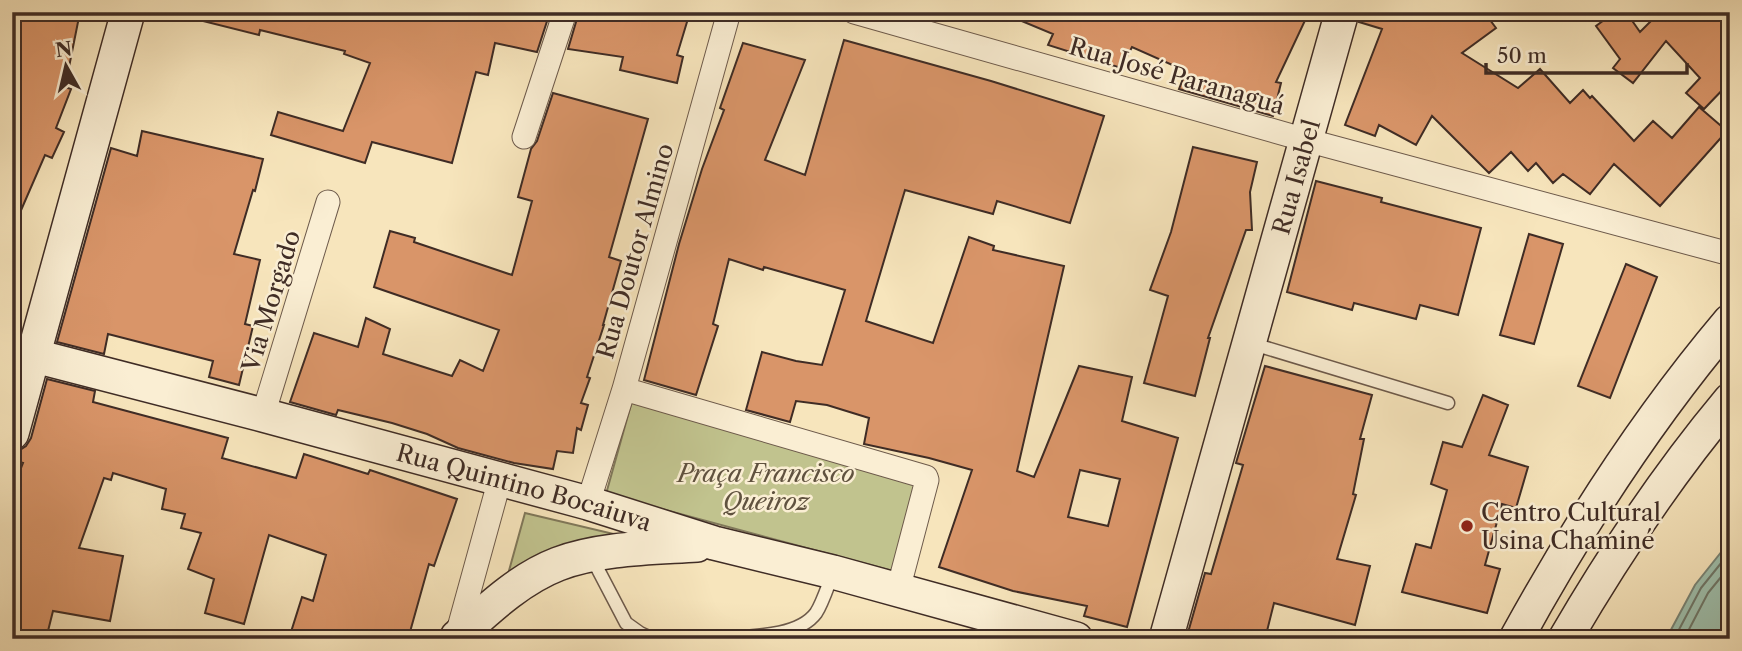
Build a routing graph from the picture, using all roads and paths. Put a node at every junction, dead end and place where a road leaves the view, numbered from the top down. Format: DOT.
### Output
graph roads {
  1 [pos="128,12"];
  2 [pos="565,12"];
  3 [pos="729,12"];
  4 [pos="854,12"];
  5 [pos="1342,12"];
  6 [pos="524,137"];
  7 [pos="1306,140"];
  8 [pos="328,202"];
  9 [pos="1730,254"];
  10 [pos="1730,320"];
  11 [pos="1250,342"];
  12 [pos="23,353"];
  13 [pos="624,389"];
  14 [pos="1730,400"];
  15 [pos="1448,403"];
  16 [pos="263,415"];
  17 [pos="12,433"];
  18 [pos="500,479"];
  19 [pos="588,503"];
  20 [pos="714,543"];
  21 [pos="591,555"];
  22 [pos="833,572"];
  23 [pos="898,590"];
  24 [pos="457,638"];
  25 [pos="653,639"];
  26 [pos="713,639"];
  27 [pos="1076,639"];
  28 [pos="1166,639"];
  29 [pos="1516,639"];
  30 [pos="1565,639"];
  1 -- 12 [label="street"];
  2 -- 6 [label="street"];
  3 -- 13 [label="street, Rua Doutor Almino"];
  4 -- 7 [label="street, Rua José Paranaguá"];
  5 -- 7 [label="street, Rua Isabel"];
  7 -- 9 [label="street, Rua José Paranaguá"];
  7 -- 11 [label="street, Rua Isabel"];
  8 -- 16 [label="street, Via Morgado"];
  10 -- 29 [label="street"];
  11 -- 15 [label="lane"];
  11 -- 28 [label="street, Rua Isabel"];
  12 -- 16 [label="street, Rua Quintino Bocaiuva"];
  12 -- 17 [label="street"];
  13 -- 19 [label="street, Rua Doutor Almino"];
  13 -- 23 [label="street"];
  14 -- 30 [label="street"];
  16 -- 18 [label="street, Rua Quintino Bocaiuva"];
  18 -- 19 [label="street, Rua Quintino Bocaiuva"];
  18 -- 24 [label="street"];
  19 -- 20 [label="street, Rua Quintino Bocaiuva"];
  20 -- 21 [label="street"];
  20 -- 22 [label="street, Rua Quintino Bocaiuva"];
  21 -- 24 [label="street"];
  21 -- 25 [label="lane"];
  22 -- 23 [label="street, Rua Quintino Bocaiuva"];
  22 -- 26 [label="lane"];
  23 -- 27 [label="street, Rua Quintino Bocaiuva"];
}
